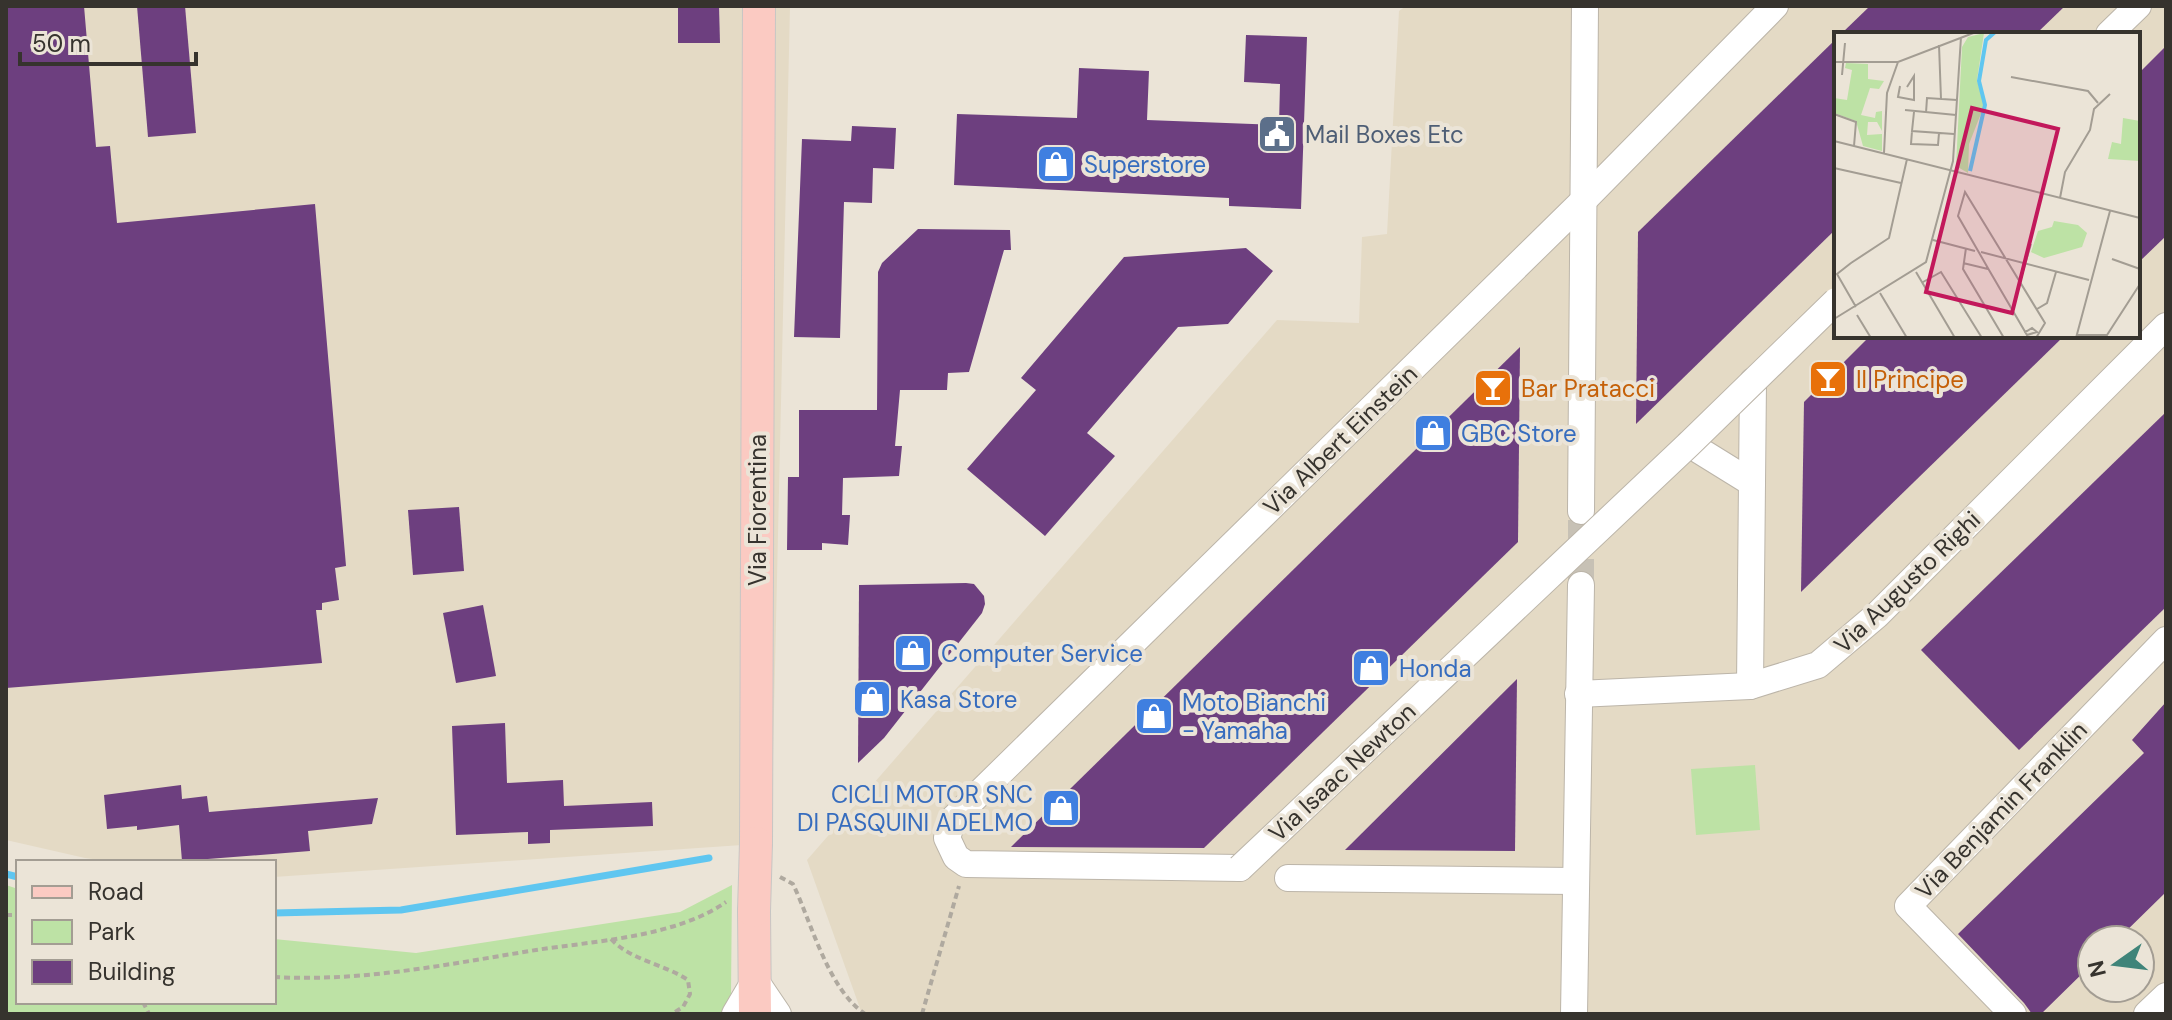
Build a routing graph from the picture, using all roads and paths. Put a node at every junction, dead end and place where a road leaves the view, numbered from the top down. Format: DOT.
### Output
graph roads {
  1 [pos="759,6"];
  2 [pos="1585,6"];
  3 [pos="1775,6"];
  4 [pos="2138,6"];
  5 [pos="2111,32"];
  6 [pos="1582,202"];
  7 [pos="1834,303"];
  8 [pos="2166,326"];
  9 [pos="1753,381"];
  10 [pos="1689,444"];
  11 [pos="1752,483"];
  12 [pos="1581,511"];
  13 [pos="1581,585"];
  14 [pos="2166,640"];
  15 [pos="1750,686"];
  16 [pos="1578,694"];
  17 [pos="975,865"];
  18 [pos="779,876"];
  19 [pos="1288,878"];
  20 [pos="1576,881"];
  21 [pos="743,905"];
  22 [pos="611,939"];
  23 [pos="276,977"];
  24 [pos="755,980"];
  25 [pos="2166,996"];
  26 [pos="672,1014"];
  27 [pos="735,1014"];
  28 [pos="755,1014"];
  29 [pos="778,1014"];
  30 [pos="865,1014"];
  31 [pos="922,1014"];
  32 [pos="1574,1014"];
  33 [pos="2013,1014"];
  34 [pos="2147,1014"];
  1 -- 21 [label="main road, Via Fiorentina, bridge"];
  2 -- 6 [label="street"];
  3 -- 6 [label="street, Via Albert Einstein"];
  4 -- 5 [label="street"];
  6 -- 12 [label="street"];
  6 -- 17 [label="street, Via Albert Einstein"];
  7 -- 9 [label="street, Via Isaac Newton, bridge"];
  8 -- 15 [label="street, Via Augusto Righi"];
  9 -- 10 [label="street, Via Isaac Newton, bridge"];
  9 -- 11 [label="street"];
  10 -- 11 [label="street"];
  10 -- 17 [label="street, Via Isaac Newton, bridge"];
  11 -- 15 [label="street"];
  13 -- 16 [label="street"];
  14 -- 33 [label="street, Via Benjamin Franklin"];
  15 -- 16 [label="street, Via Augusto Righi"];
  16 -- 20 [label="street"];
  17 -- 31 [label="path"];
  18 -- 30 [label="path"];
  19 -- 20 [label="street, Via Isaac Newton"];
  20 -- 32 [label="street"];
  21 -- 22 [label="path"];
  21 -- 24 [label="main road, Via Fiorentina"];
  22 -- 23 [label="path"];
  22 -- 26 [label="path"];
  24 -- 27 [label="street"];
  24 -- 28 [label="main road, Via Fiorentina"];
  24 -- 29 [label="street"];
  25 -- 34 [label="street"];
}
